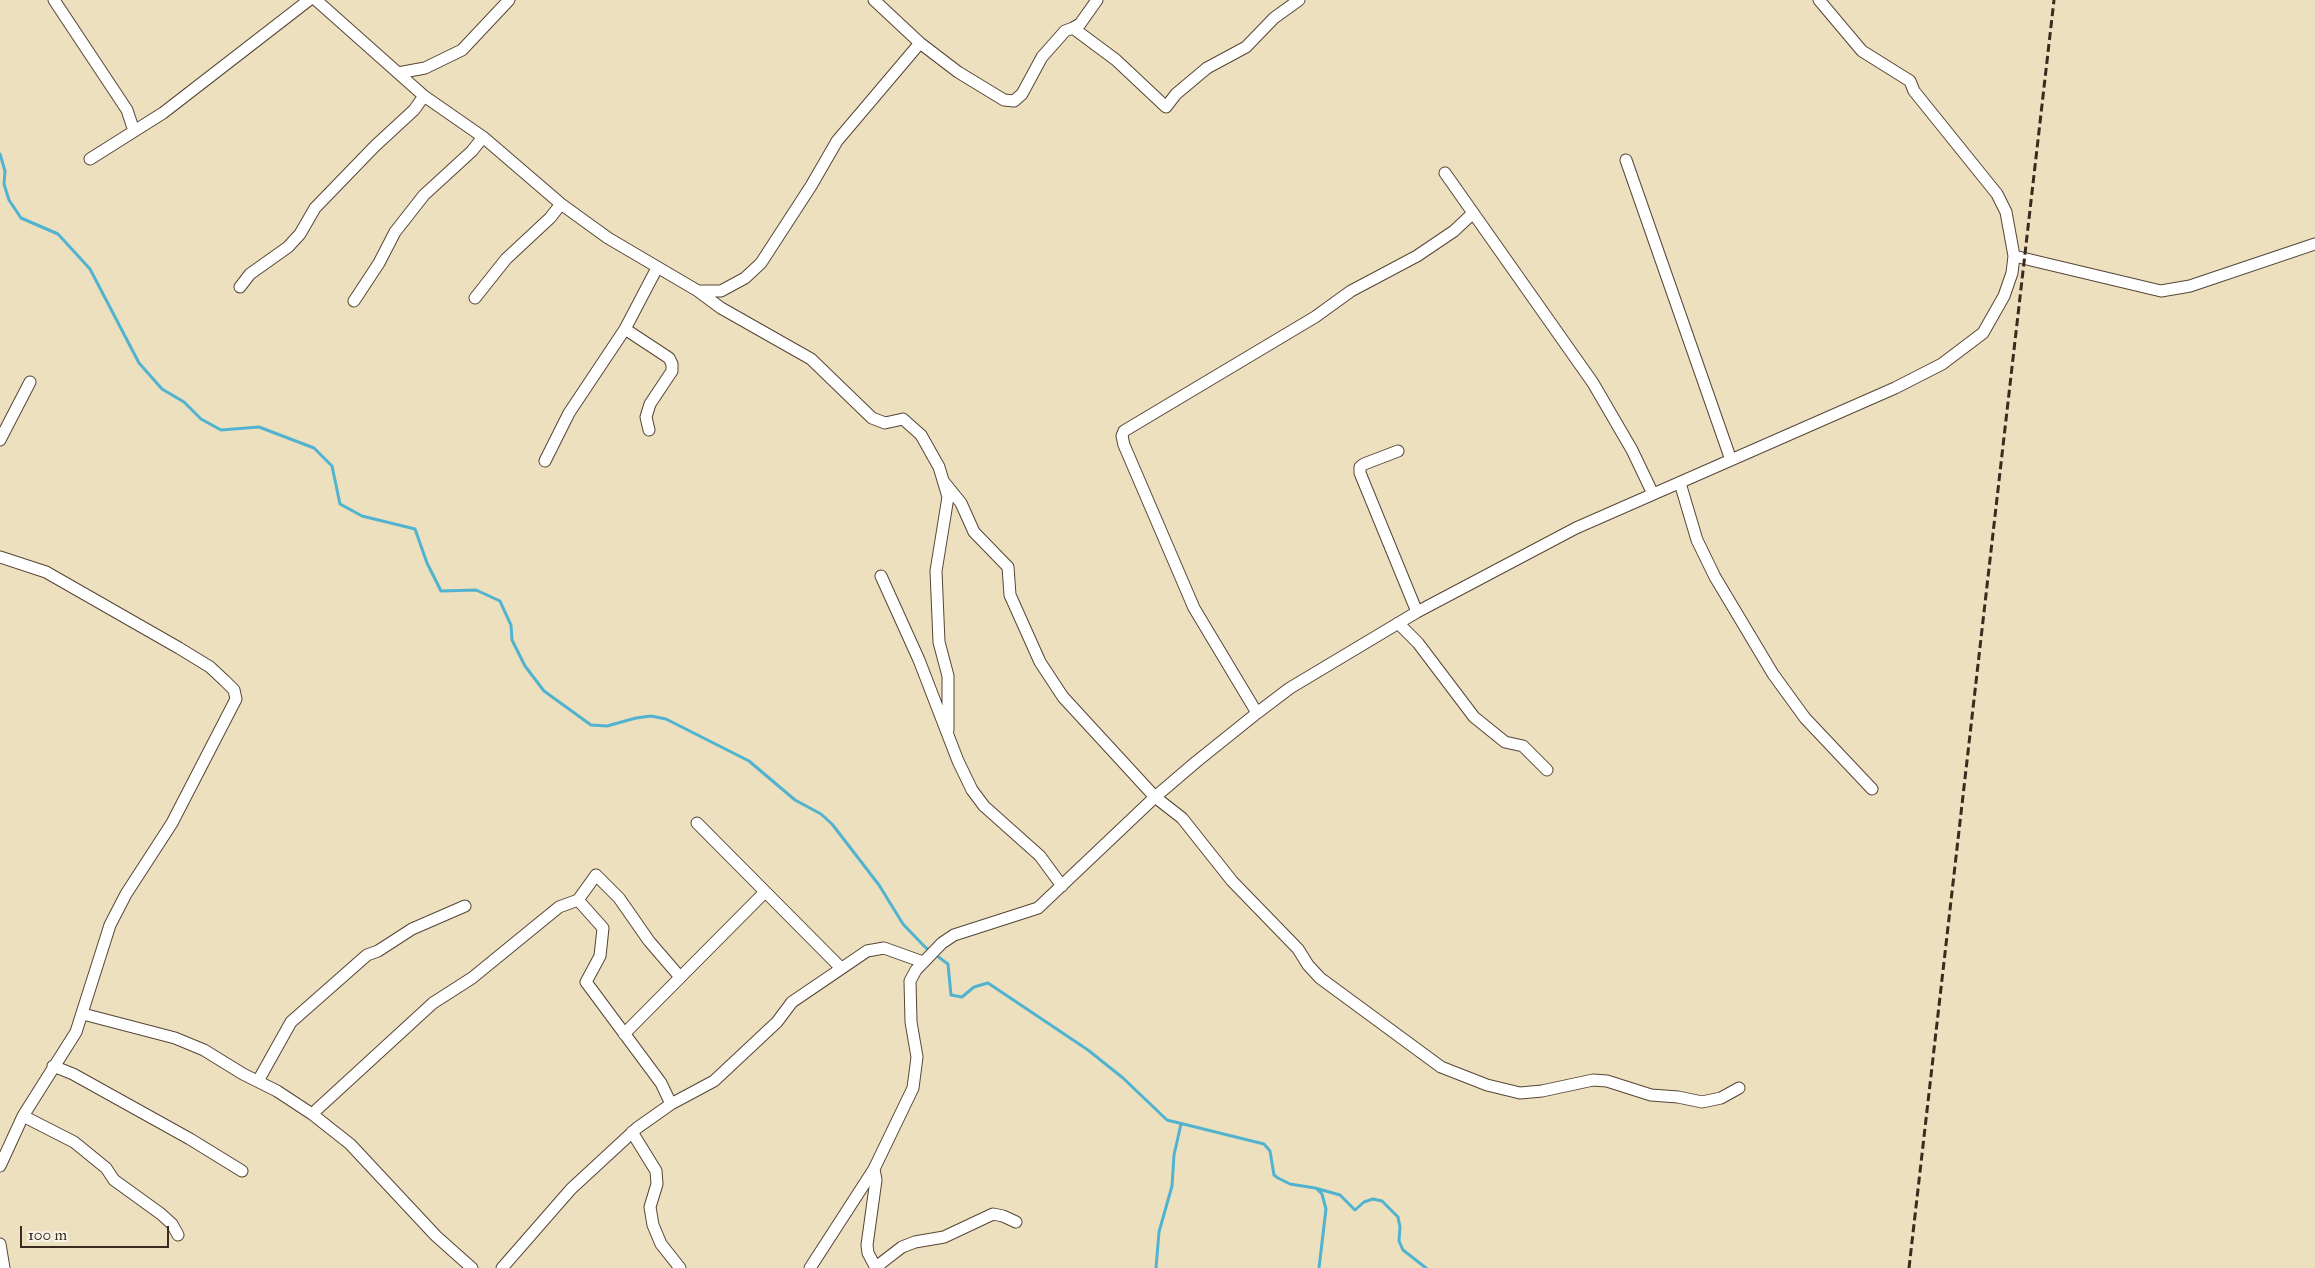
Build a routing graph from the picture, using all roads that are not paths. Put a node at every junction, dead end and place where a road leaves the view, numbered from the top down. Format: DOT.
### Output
graph roads {
  1 [pos="54,0"];
  2 [pos="309,0"];
  3 [pos="316,0"];
  4 [pos="509,0"];
  5 [pos="874,0"];
  6 [pos="1097,0"];
  7 [pos="1299,0"];
  8 [pos="1819,0"];
  9 [pos="1074,28"];
  10 [pos="920,43"];
  11 [pos="398,73"];
  12 [pos="424,96"];
  13 [pos="134,131"];
  14 [pos="483,137"];
  15 [pos="90,159"];
  16 [pos="1626,160"];
  17 [pos="1445,173"];
  18 [pos="561,204"];
  19 [pos="1472,214"];
  20 [pos="2315,244"];
  21 [pos="2014,256"];
  22 [pos="657,268"];
  23 [pos="240,286"];
  24 [pos="698,291"];
  25 [pos="475,298"];
  26 [pos="354,301"];
  27 [pos="625,329"];
  28 [pos="30,382"];
  29 [pos="649,430"];
  30 [pos="0,440"];
  31 [pos="1398,450"];
  32 [pos="1731,460"];
  33 [pos="545,461"];
  34 [pos="944,482"];
  35 [pos="1680,483"];
  36 [pos="1653,494"];
  37 [pos="0,557"];
  38 [pos="880,576"];
  39 [pos="1417,612"];
  40 [pos="1398,623"];
  41 [pos="1258,713"];
  42 [pos="948,730"];
  43 [pos="1547,770"];
  44 [pos="1872,789"];
  45 [pos="1156,797"];
  46 [pos="697,823"];
  47 [pos="1062,886"];
  48 [pos="765,892"];
  49 [pos="578,900"];
  50 [pos="465,906"];
  51 [pos="927,959"];
  52 [pos="840,967"];
  53 [pos="680,977"];
  54 [pos="84,1014"];
  55 [pos="624,1034"];
  56 [pos="53,1066"];
  57 [pos="258,1081"];
  58 [pos="1739,1088"];
  59 [pos="671,1104"];
  60 [pos="312,1114"];
  61 [pos="23,1116"];
  62 [pos="632,1132"];
  63 [pos="0,1166"];
  64 [pos="874,1169"];
  65 [pos="242,1171"];
  66 [pos="1016,1222"];
  67 [pos="178,1235"];
  68 [pos="0,1244"];
  69 [pos="4,1268"];
  70 [pos="472,1268"];
  71 [pos="502,1268"];
  72 [pos="680,1268"];
  73 [pos="810,1268"];
  74 [pos="876,1268"];
  1 -- 13 [label="street"];
  2 -- 13 [label="street"];
  3 -- 11 [label="street"];
  4 -- 11 [label="street"];
  5 -- 10 [label="street"];
  6 -- 9 [label="street"];
  7 -- 9 [label="street"];
  8 -- 21 [label="street"];
  9 -- 10 [label="street"];
  10 -- 24 [label="street"];
  11 -- 12 [label="street"];
  12 -- 14 [label="street"];
  12 -- 23 [label="street"];
  13 -- 15 [label="street"];
  14 -- 18 [label="street"];
  14 -- 26 [label="street"];
  16 -- 32 [label="street"];
  17 -- 19 [label="street"];
  18 -- 22 [label="street"];
  18 -- 25 [label="street"];
  19 -- 36 [label="street"];
  19 -- 41 [label="street"];
  20 -- 21 [label="street"];
  21 -- 32 [label="street"];
  22 -- 24 [label="street"];
  22 -- 27 [label="street"];
  24 -- 34 [label="street"];
  27 -- 29 [label="street"];
  27 -- 33 [label="street"];
  28 -- 30 [label="street"];
  31 -- 39 [label="street"];
  32 -- 35 [label="street"];
  34 -- 42 [label="street"];
  34 -- 45 [label="street"];
  35 -- 36 [label="street"];
  35 -- 44 [label="street"];
  36 -- 39 [label="street"];
  37 -- 54 [label="street"];
  38 -- 42 [label="street"];
  39 -- 40 [label="street"];
  40 -- 41 [label="street"];
  40 -- 43 [label="street"];
  41 -- 45 [label="street"];
  42 -- 47 [label="street"];
  45 -- 47 [label="street"];
  45 -- 58 [label="street"];
  46 -- 48 [label="street"];
  47 -- 51 [label="street"];
  48 -- 52 [label="street"];
  48 -- 53 [label="street"];
  49 -- 53 [label="street"];
  49 -- 55 [label="street"];
  49 -- 60 [label="street"];
  50 -- 57 [label="street"];
  51 -- 52 [label="street"];
  51 -- 64 [label="street"];
  52 -- 59 [label="street"];
  53 -- 55 [label="street"];
  54 -- 56 [label="street"];
  54 -- 57 [label="street"];
  55 -- 59 [label="street"];
  56 -- 61 [label="street"];
  56 -- 65 [label="street"];
  57 -- 60 [label="street"];
  59 -- 62 [label="street"];
  60 -- 70 [label="street"];
  61 -- 63 [label="street"];
  61 -- 67 [label="street"];
  62 -- 71 [label="street"];
  62 -- 72 [label="street"];
  64 -- 73 [label="street"];
  64 -- 74 [label="street"];
  66 -- 74 [label="street"];
  68 -- 69 [label="street"];
}
